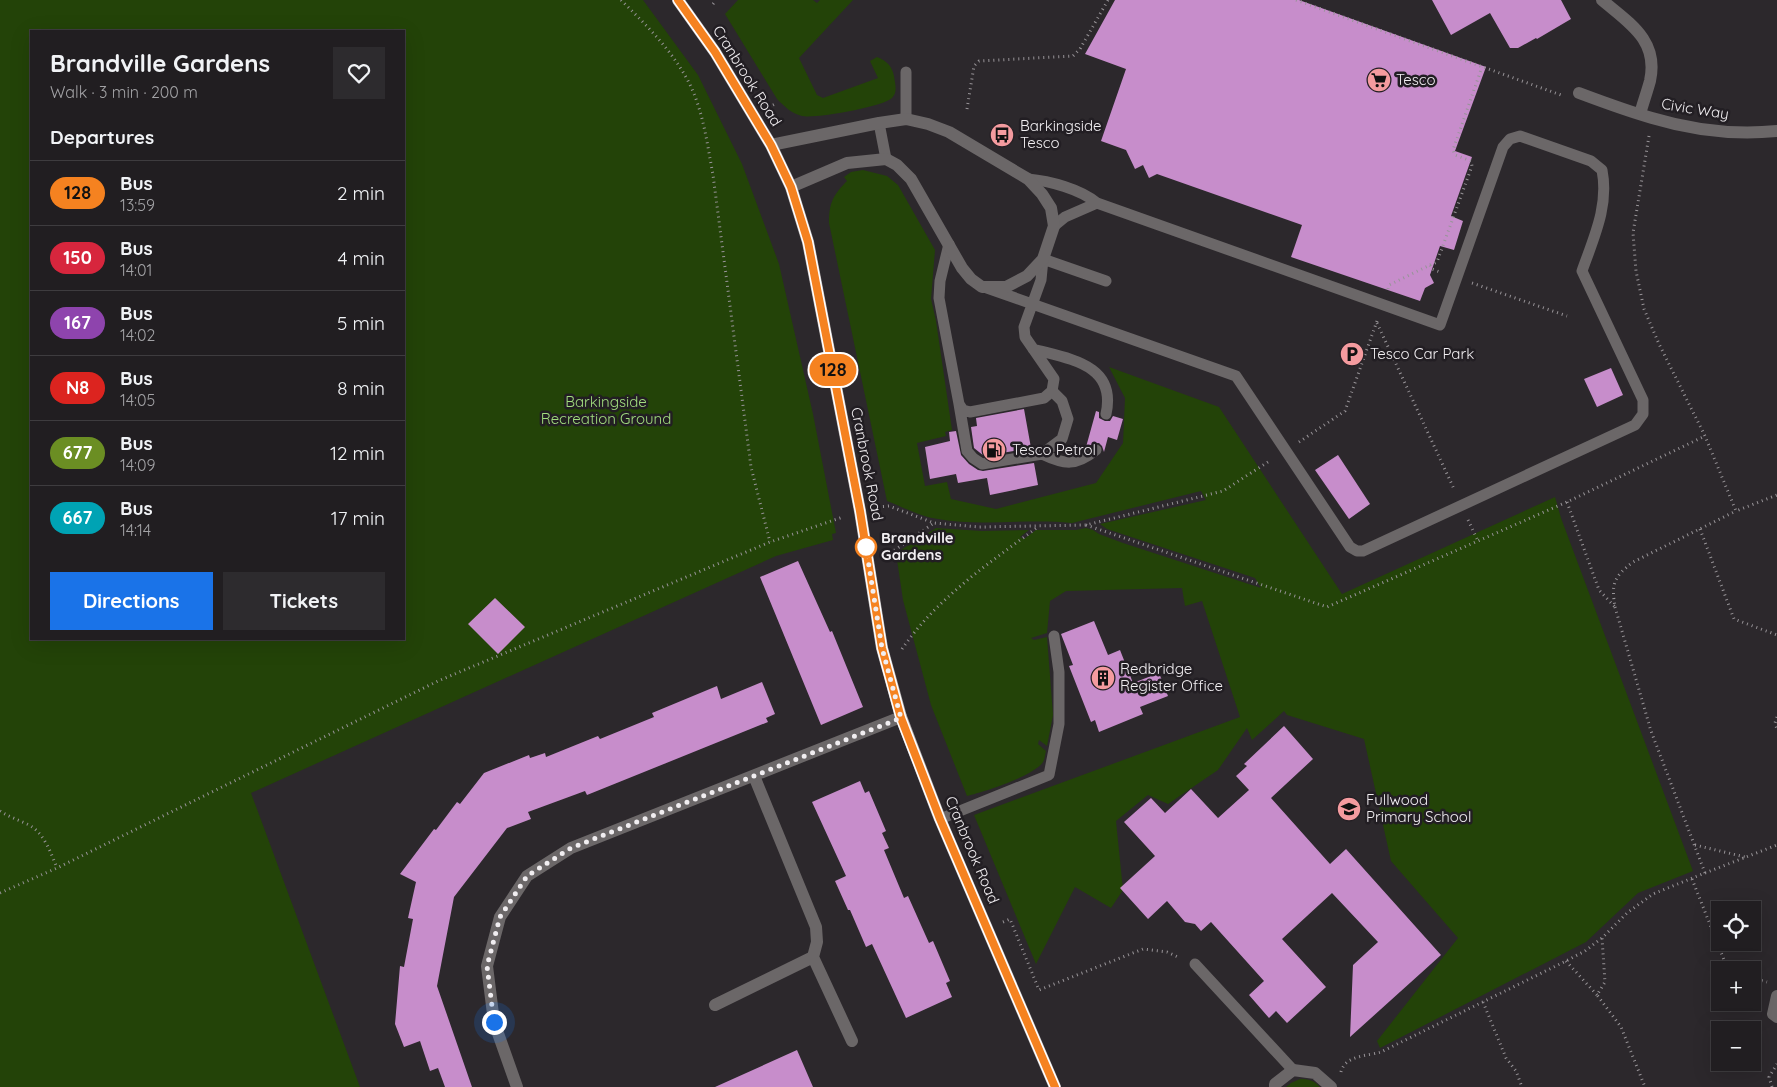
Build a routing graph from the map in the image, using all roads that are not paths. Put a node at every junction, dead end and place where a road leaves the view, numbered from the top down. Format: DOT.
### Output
graph roads {
  1 [pos="678,0"];
  2 [pos="1602,0"];
  3 [pos="906,72"];
  4 [pos="1579,93"];
  5 [pos="1640,114"];
  6 [pos="906,120"];
  7 [pos="879,123"];
  8 [pos="1777,131"];
  9 [pos="771,145"];
  10 [pos="886,159"];
  11 [pos="1028,179"];
  12 [pos="791,187"];
  13 [pos="1097,203"];
  14 [pos="1054,226"];
  15 [pos="949,244"];
  16 [pos="1043,259"];
  17 [pos="1106,281"];
  18 [pos="982,286"];
  19 [pos="1033,305"];
  20 [pos="1033,349"];
  21 [pos="1052,391"];
  22 [pos="958,404"];
  23 [pos="1106,414"];
  24 [pos="1096,450"];
  25 [pos="1042,454"];
  26 [pos="1054,636"];
  27 [pos="901,718"];
  28 [pos="754,776"];
  29 [pos="940,819"];
  30 [pos="813,957"];
  31 [pos="1195,964"];
  32 [pos="1777,996"];
  33 [pos="715,1005"];
  34 [pos="1777,1017"];
  35 [pos="852,1041"];
  36 [pos="1293,1070"];
  37 [pos="517,1087"];
  38 [pos="1055,1087"];
  39 [pos="1275,1087"];
  40 [pos="1331,1087"];
  1 -- 9 [label="main road, Cranbrook Road"];
  2 -- 5 [label="street, Civic Way"];
  3 -- 6 [label="lane"];
  4 -- 5 [label="street, Civic Way"];
  5 -- 8 [label="street, Civic Way"];
  6 -- 7 [label="street"];
  6 -- 11 [label="street"];
  7 -- 9 [label="street"];
  7 -- 10 [label="lane"];
  9 -- 12 [label="main road, Cranbrook Road"];
  10 -- 12 [label="street"];
  10 -- 15 [label="street"];
  11 -- 13 [label="lane"];
  11 -- 14 [label="street"];
  12 -- 27 [label="main road, Cranbrook Road"];
  13 -- 14 [label="lane"];
  13 -- 19 [label="lane"];
  14 -- 16 [label="street"];
  15 -- 18 [label="street"];
  15 -- 22 [label="lane"];
  16 -- 17 [label="lane"];
  16 -- 18 [label="street"];
  16 -- 19 [label="lane"];
  18 -- 19 [label="lane"];
  19 -- 20 [label="lane"];
  20 -- 21 [label="lane"];
  20 -- 23 [label="lane"];
  21 -- 22 [label="lane"];
  21 -- 25 [label="lane"];
  22 -- 25 [label="lane"];
  24 -- 25 [label="lane"];
  26 -- 29 [label="lane"];
  27 -- 28 [label="street"];
  27 -- 29 [label="main road, Cranbrook Road"];
  28 -- 30 [label="street"];
  28 -- 37 [label="street"];
  29 -- 38 [label="main road, Cranbrook Road"];
  30 -- 33 [label="street"];
  30 -- 35 [label="street"];
  31 -- 36 [label="lane"];
  32 -- 34 [label="street"];
  36 -- 39 [label="street"];
  36 -- 40 [label="street"];
}
